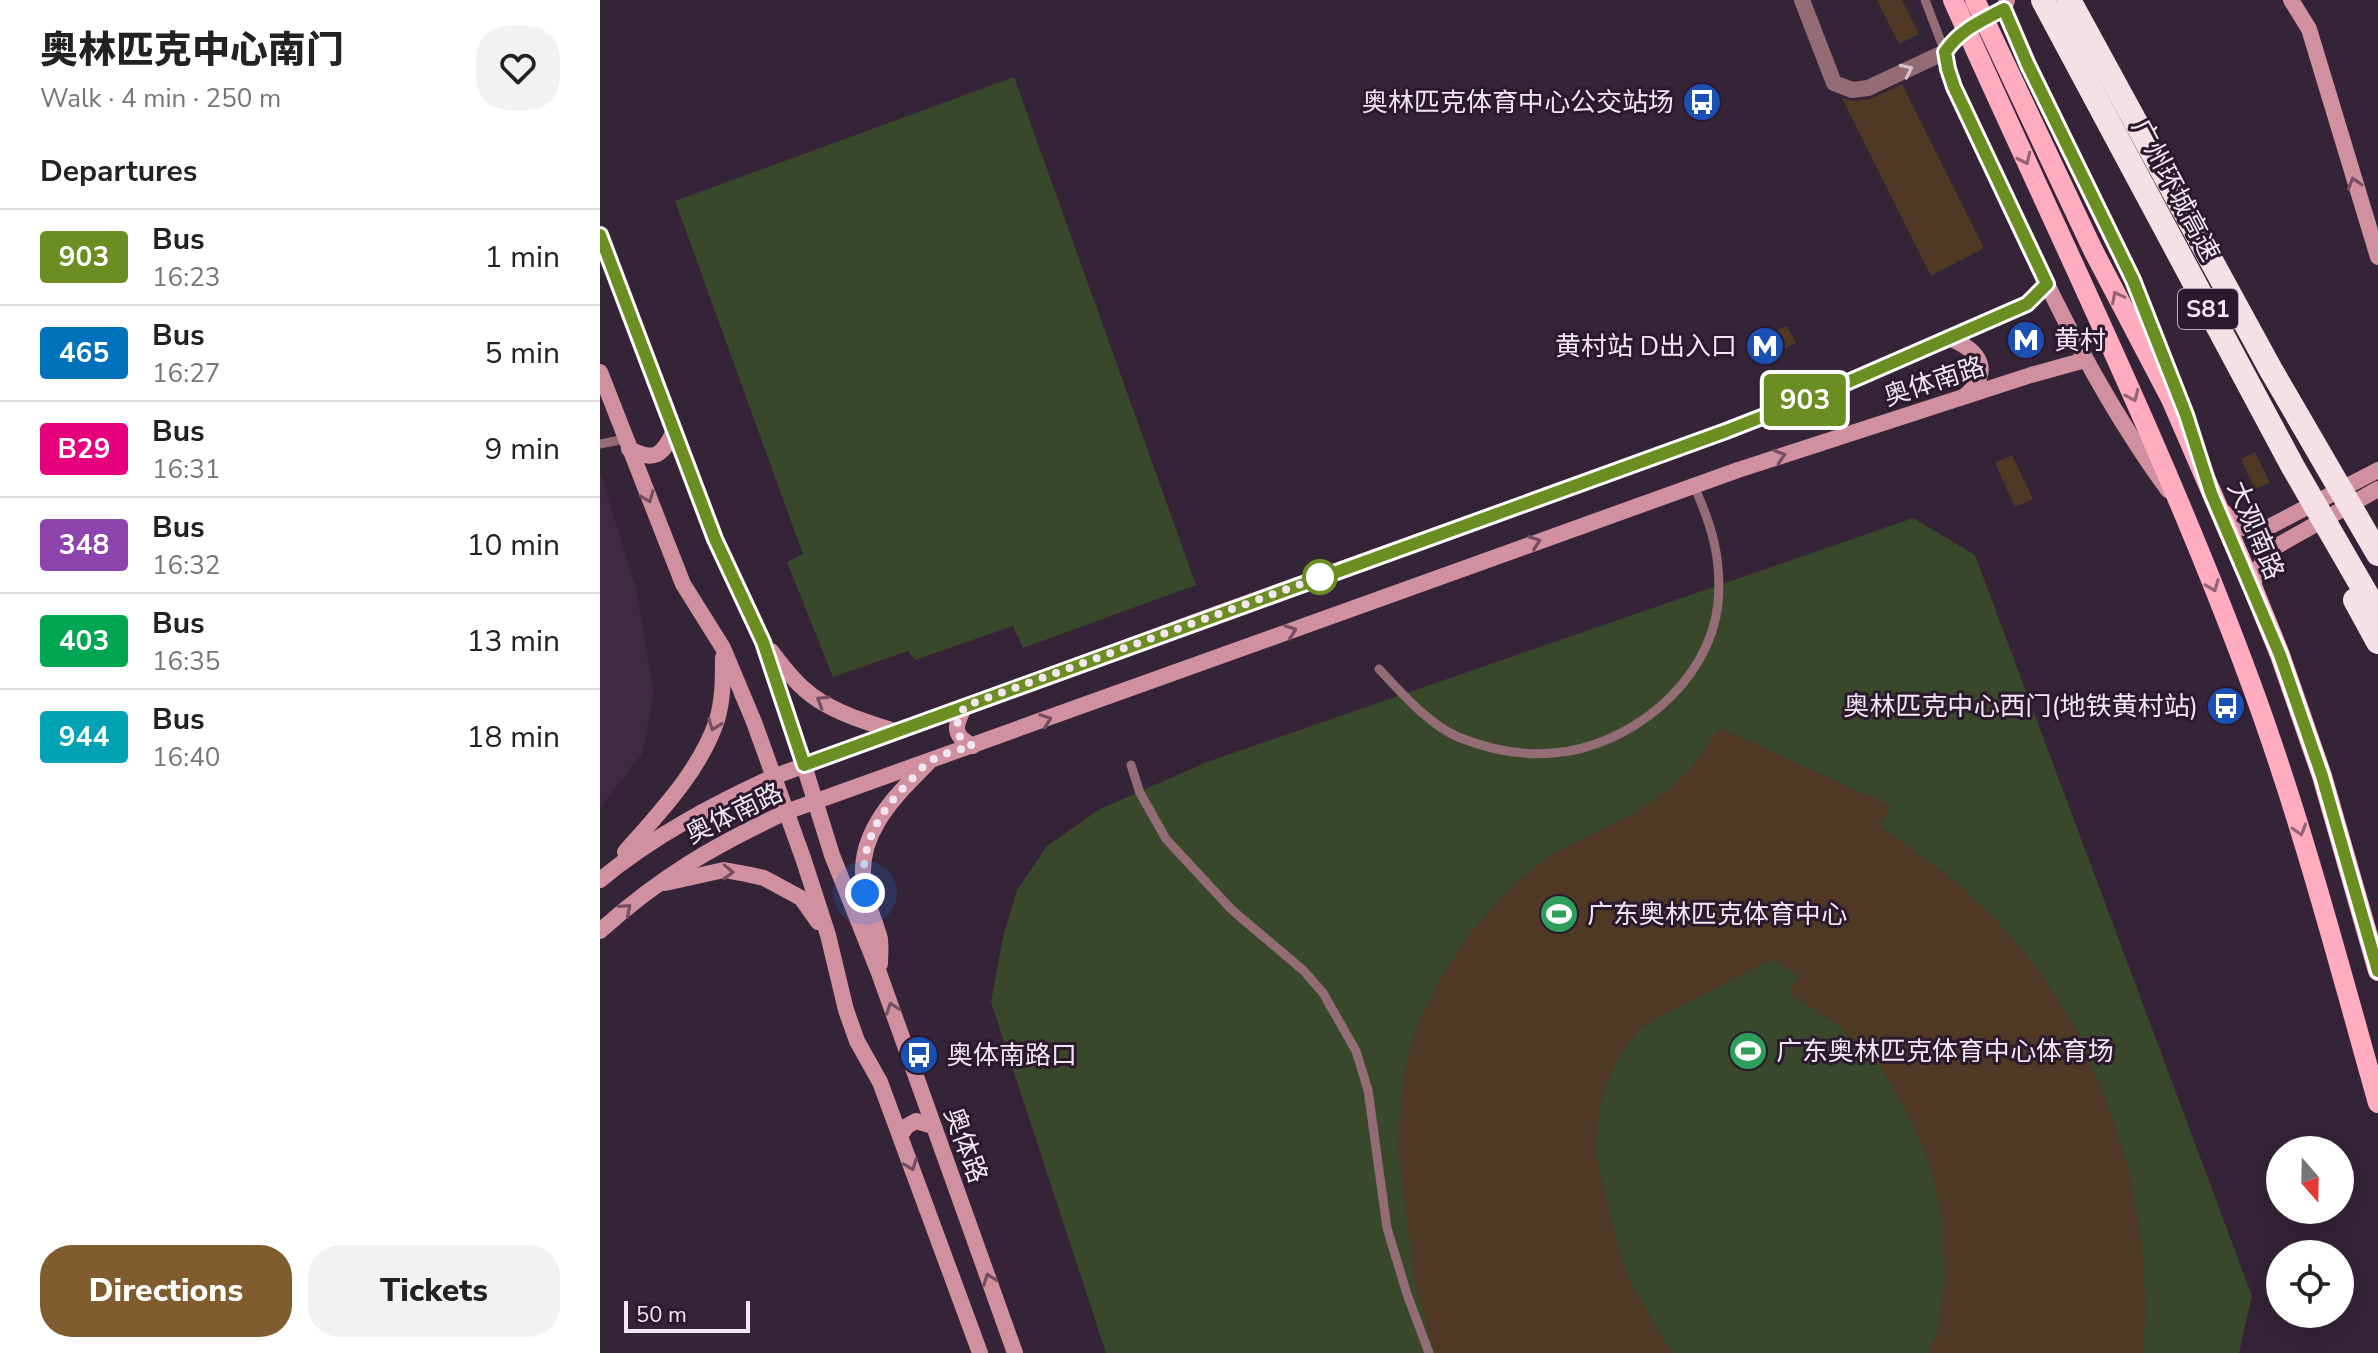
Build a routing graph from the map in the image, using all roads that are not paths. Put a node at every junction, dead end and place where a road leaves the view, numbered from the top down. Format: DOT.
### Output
graph roads {
  1 [pos="1802,0"];
  2 [pos="1925,0"];
  3 [pos="1953,0"];
  4 [pos="1975,0"];
  5 [pos="2021,0"];
  6 [pos="2043,0"];
  7 [pos="2070,0"];
  8 [pos="2291,0"];
  9 [pos="2003,3"];
  10 [pos="1945,52"];
  11 [pos="2081,72"];
  12 [pos="600,235"];
  13 [pos="2378,257"];
  14 [pos="2047,284"];
  15 [pos="1949,338"];
  16 [pos="2085,360"];
  17 [pos="600,372"];
  18 [pos="1964,397"];
  19 [pos="674,431"];
  20 [pos="600,444"];
  21 [pos="627,444"];
  22 [pos="2378,470"];
  23 [pos="1694,486"];
  24 [pos="2378,489"];
  25 [pos="2211,493"];
  26 [pos="2185,513"];
  27 [pos="2378,525"];
  28 [pos="2378,554"];
  29 [pos="2252,586"];
  30 [pos="2378,614"];
  31 [pos="763,642"];
  32 [pos="2378,642"];
  33 [pos="723,648"];
  34 [pos="1379,669"];
  35 [pos="965,706"];
  36 [pos="894,731"];
  37 [pos="973,746"];
  38 [pos="931,760"];
  39 [pos="804,765"];
  40 [pos="1131,765"];
  41 [pos="773,777"];
  42 [pos="815,801"];
  43 [pos="786,812"];
  44 [pos="601,880"];
  45 [pos="652,887"];
  46 [pos="600,931"];
  47 [pos="828,935"];
  48 [pos="2378,971"];
  49 [pos="879,973"];
  50 [pos="2378,1103"];
  51 [pos="933,1126"];
  52 [pos="900,1136"];
  53 [pos="980,1353"];
  54 [pos="1015,1353"];
  55 [pos="1429,1353"];
  1 -- 10 [label="street, one-way"];
  2 -- 10 [label="lane"];
  3 -- 26 [label="main road, one-way"];
  25 -- 4 [label="main road, 大观南路, one-way"];
  5 -- 9 [label="street"];
  6 -- 11 [label="highway, 广州环城高速 / S81"];
  7 -- 27 [label="highway"];
  7 -- 28 [label="highway, 广州环城高速 / S81"];
  13 -- 8 [label="street, one-way"];
  9 -- 10 [label="street"];
  9 -- 25 [label="street"];
  10 -- 14 [label="street"];
  11 -- 30 [label="highway, 广州环城高速 / S81"];
  11 -- 32 [label="highway"];
  12 -- 19 [label="street, 奥体路"];
  14 -- 15 [label="street, 奥体南路"];
  14 -- 16 [label="street"];
  15 -- 18 [label="street"];
  15 -- 35 [label="street, 奥体南路"];
  16 -- 18 [label="street, 奥体南路"];
  16 -- 26 [label="street"];
  17 -- 21 [label="street"];
  23 -- 18 [label="street, 奥体南路, one-way"];
  19 -- 21 [label="street"];
  19 -- 31 [label="street, 奥体路"];
  20 -- 21 [label="lane"];
  21 -- 33 [label="street, one-way"];
  22 -- 25 [label="street"];
  23 -- 34 [label="lane"];
  37 -- 23 [label="street, 奥体南路, one-way"];
  24 -- 29 [label="street"];
  25 -- 29 [label="main road, 大观南路"];
  26 -- 50 [label="main road, one-way"];
  29 -- 48 [label="main road, 大观南路"];
  36 -- 31 [label="street, one-way"];
  31 -- 39 [label="street, 奥体路"];
  33 -- 41 [label="street"];
  33 -- 44 [label="street, one-way"];
  35 -- 36 [label="street, 奥体南路"];
  35 -- 37 [label="street"];
  36 -- 39 [label="street, 奥体南路"];
  37 -- 38 [label="street, 奥体南路"];
  38 -- 42 [label="street, 奥体南路"];
  38 -- 49 [label="street"];
  39 -- 41 [label="street, 奥体南路"];
  39 -- 42 [label="street, 奥体路"];
  40 -- 55 [label="lane"];
  41 -- 43 [label="street"];
  41 -- 44 [label="street, 奥体南路"];
  42 -- 43 [label="street, 奥体南路"];
  42 -- 49 [label="street, 奥体路"];
  43 -- 45 [label="street, 奥体南路"];
  43 -- 47 [label="street"];
  46 -- 45 [label="street, 奥体南路, one-way"];
  45 -- 47 [label="street, one-way"];
  47 -- 52 [label="street"];
  51 -- 49 [label="street, 奥体路, one-way"];
  51 -- 52 [label="street"];
  54 -- 51 [label="street, 奥体路, one-way"];
  52 -- 53 [label="street, one-way"];
}
